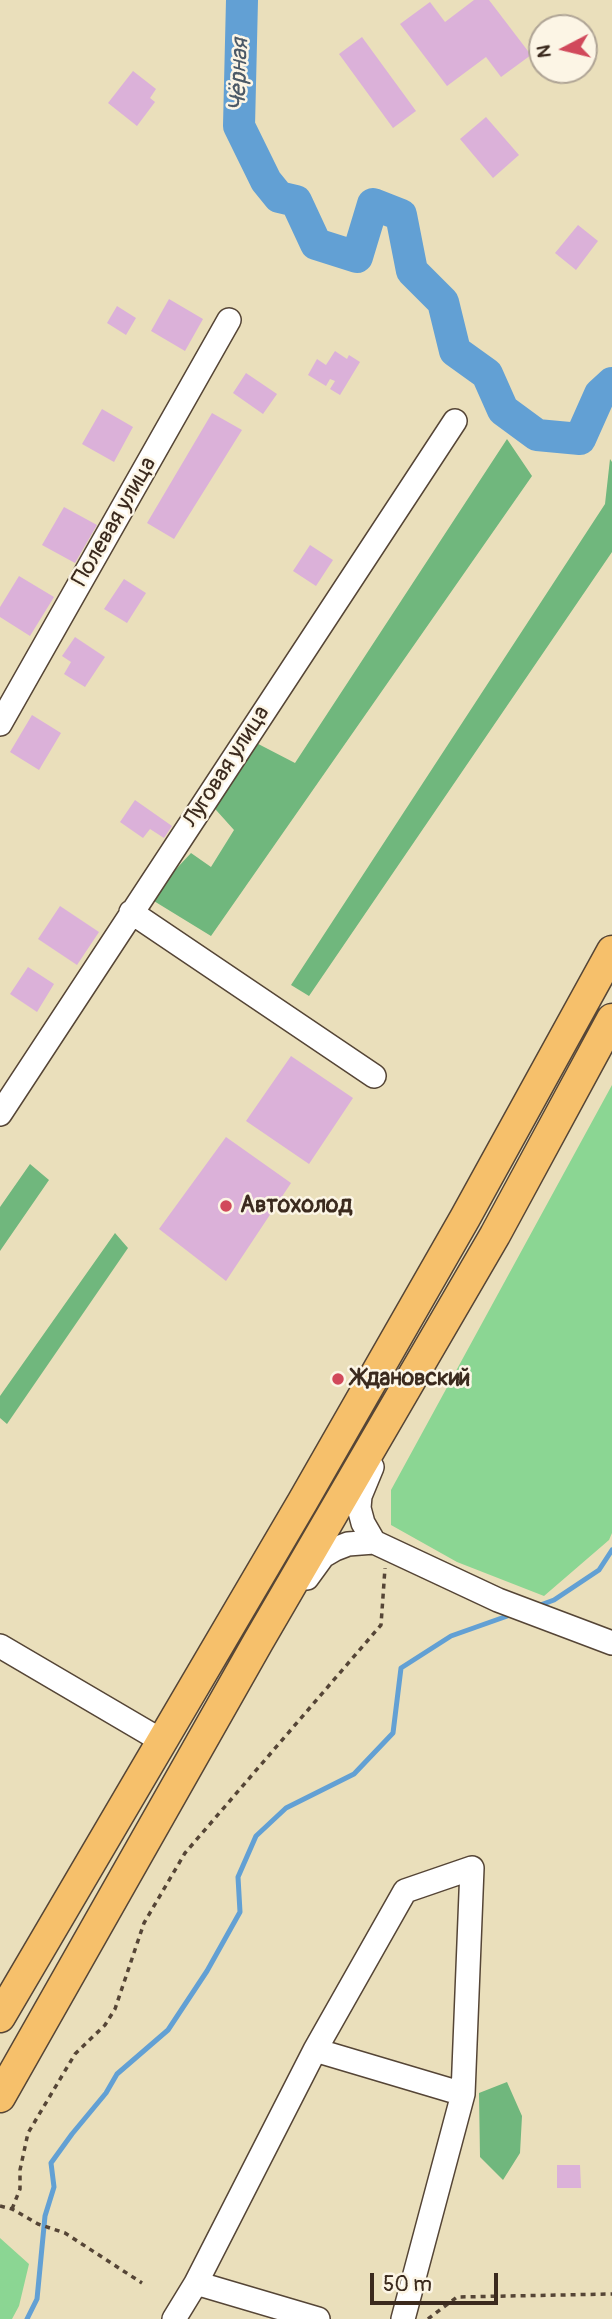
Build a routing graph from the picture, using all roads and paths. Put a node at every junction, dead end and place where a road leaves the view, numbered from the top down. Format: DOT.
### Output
graph roads {
  1 [pos="229,320"];
  2 [pos="456,421"];
  3 [pos="0,724"];
  4 [pos="131,912"];
  5 [pos="612,951"];
  6 [pos="612,1019"];
  7 [pos="374,1076"];
  8 [pos="0,1114"];
  9 [pos="397,1404"];
  10 [pos="380,1545"];
  11 [pos="258,1642"];
  12 [pos="612,1643"];
  13 [pos="0,1646"];
  14 [pos="162,1741"];
  15 [pos="0,2017"];
  16 [pos="315,2050"];
  17 [pos="463,2094"];
  18 [pos="0,2097"];
  19 [pos="0,2207"];
  20 [pos="12,2209"];
  21 [pos="142,2283"];
  22 [pos="196,2283"];
  23 [pos="612,2294"];
  24 [pos="174,2319"];
  25 [pos="318,2319"];
  26 [pos="403,2319"];
  27 [pos="428,2319"];
  1 -- 3 [label="street, Полевая улица"];
  2 -- 4 [label="street, Луговая улица"];
  4 -- 7 [label="street"];
  4 -- 8 [label="street, Луговая улица"];
  5 -- 14 [label="main road"];
  6 -- 9 [label="main road"];
  9 -- 10 [label="street"];
  9 -- 11 [label="main road"];
  10 -- 11 [label="street"];
  10 -- 12 [label="street"];
  10 -- 20 [label="path"];
  11 -- 18 [label="main road"];
  13 -- 14 [label="street"];
  14 -- 15 [label="main road"];
  16 -- 17 [label="street"];
  16 -- 17 [label="street"];
  16 -- 22 [label="street"];
  17 -- 26 [label="street"];
  19 -- 20 [label="path"];
  20 -- 21 [label="path"];
  22 -- 24 [label="street"];
  22 -- 25 [label="street"];
  23 -- 27 [label="path"];
}
